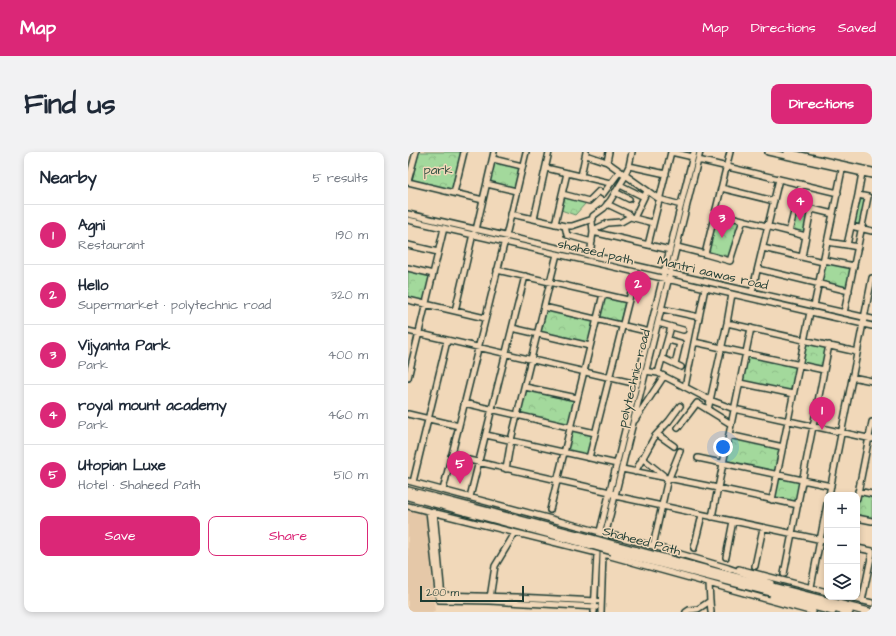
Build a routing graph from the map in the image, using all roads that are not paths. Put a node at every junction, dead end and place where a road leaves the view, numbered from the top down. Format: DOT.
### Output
graph roads {
  1 [pos="416,152"];
  2 [pos="464,152"];
  3 [pos="494,152"];
  4 [pos="526,152"];
  5 [pos="549,152"];
  6 [pos="609,152"];
  7 [pos="632,152"];
  8 [pos="700,152"];
  9 [pos="730,152"];
  10 [pos="770,152"];
  11 [pos="787,152"];
  12 [pos="586,153"];
  13 [pos="694,154"];
  14 [pos="801,155"];
  15 [pos="493,159"];
  16 [pos="698,160"];
  17 [pos="607,162"];
  18 [pos="522,166"];
  19 [pos="629,166"];
  20 [pos="727,167"];
  21 [pos="843,167"];
  22 [pos="546,168"];
  23 [pos="872,171"];
  24 [pos="567,173"];
  25 [pos="624,173"];
  26 [pos="862,173"];
  27 [pos="666,174"];
  28 [pos="581,176"];
  29 [pos="779,179"];
  30 [pos="408,182"];
  31 [pos="487,184"];
  32 [pos="610,184"];
  33 [pos="801,184"];
  34 [pos="620,185"];
  35 [pos="721,188"];
  36 [pos="516,191"];
  37 [pos="647,191"];
  38 [pos="615,192"];
  39 [pos="454,193"];
  40 [pos="838,193"];
  41 [pos="562,194"];
  42 [pos="858,196"];
  43 [pos="644,197"];
  44 [pos="629,199"];
  45 [pos="659,199"];
  46 [pos="483,200"];
  47 [pos="774,201"];
  48 [pos="607,204"];
  49 [pos="681,205"];
  50 [pos="796,205"];
  51 [pos="811,208"];
  52 [pos="715,213"];
  53 [pos="408,214"];
  54 [pos="511,214"];
  55 [pos="833,214"];
  56 [pos="632,218"];
  57 [pos="534,219"];
  58 [pos="593,219"];
  59 [pos="408,220"];
  60 [pos="743,220"];
  61 [pos="653,223"];
  62 [pos="555,224"];
  63 [pos="565,226"];
  64 [pos="768,226"];
  65 [pos="851,226"];
  66 [pos="444,228"];
  67 [pos="861,229"];
  68 [pos="593,231"];
  69 [pos="872,231"];
  70 [pos="475,232"];
  71 [pos="789,232"];
  72 [pos="806,236"];
  73 [pos="505,239"];
  74 [pos="592,242"];
  75 [pos="828,242"];
  76 [pos="408,245"];
  77 [pos="648,245"];
  78 [pos="847,245"];
  79 [pos="858,247"];
  80 [pos="677,248"];
  81 [pos="763,248"];
  82 [pos="670,250"];
  83 [pos="438,252"];
  84 [pos="557,254"];
  85 [pos="705,254"];
  86 [pos="590,256"];
  87 [pos="802,257"];
  88 [pos="823,261"];
  89 [pos="854,266"];
  90 [pos="408,268"];
  91 [pos="497,270"];
  92 [pos="758,270"];
  93 [pos="636,272"];
  94 [pos="664,272"];
  95 [pos="433,274"];
  96 [pos="670,274"];
  97 [pos="525,276"];
  98 [pos="663,278"];
  99 [pos="872,278"];
  100 [pos="669,280"];
  101 [pos="550,282"];
  102 [pos="819,284"];
  103 [pos="705,288"];
  104 [pos="849,291"];
  105 [pos="752,292"];
  106 [pos="603,294"];
  107 [pos="732,294"];
  108 [pos="870,294"];
  109 [pos="408,300"];
  110 [pos="628,300"];
  111 [pos="426,304"];
  112 [pos="814,306"];
  113 [pos="544,307"];
  114 [pos="662,309"];
  115 [pos="455,311"];
  116 [pos="810,312"];
  117 [pos="844,313"];
  118 [pos="699,317"];
  119 [pos="485,318"];
  120 [pos="864,318"];
  121 [pos="597,319"];
  122 [pos="872,319"];
  123 [pos="658,323"];
  124 [pos="727,323"];
  125 [pos="863,324"];
  126 [pos="622,325"];
  127 [pos="872,326"];
  128 [pos="671,327"];
  129 [pos="512,328"];
  130 [pos="751,328"];
  131 [pos="682,330"];
  132 [pos="408,331"];
  133 [pos="650,332"];
  134 [pos="419,334"];
  135 [pos="538,334"];
  136 [pos="668,340"];
  137 [pos="804,340"];
  138 [pos="447,341"];
  139 [pos="694,342"];
  140 [pos="829,345"];
  141 [pos="590,346"];
  142 [pos="478,348"];
  143 [pos="721,349"];
  144 [pos="857,352"];
  145 [pos="506,354"];
  146 [pos="746,354"];
  147 [pos="662,358"];
  148 [pos="531,360"];
  149 [pos="675,364"];
  150 [pos="799,365"];
  151 [pos="681,367"];
  152 [pos="647,370"];
  153 [pos="824,370"];
  154 [pos="584,372"];
  155 [pos="640,372"];
  156 [pos="658,373"];
  157 [pos="664,376"];
  158 [pos="852,377"];
  159 [pos="408,378"];
  160 [pos="608,378"];
  161 [pos="872,381"];
  162 [pos="740,383"];
  163 [pos="637,384"];
  164 [pos="525,387"];
  165 [pos="685,387"];
  166 [pos="793,394"];
  167 [pos="577,398"];
  168 [pos="710,400"];
  169 [pos="464,403"];
  170 [pos="680,406"];
  171 [pos="734,409"];
  172 [pos="492,410"];
  173 [pos="708,410"];
  174 [pos="408,414"];
  175 [pos="518,415"];
  176 [pos="429,419"];
  177 [pos="634,419"];
  178 [pos="788,421"];
  179 [pos="872,422"];
  180 [pos="731,424"];
  181 [pos="459,426"];
  182 [pos="813,426"];
  183 [pos="570,427"];
  184 [pos="678,428"];
  185 [pos="841,432"];
  186 [pos="595,433"];
  187 [pos="657,434"];
  188 [pos="486,435"];
  189 [pos="729,435"];
  190 [pos="870,438"];
  191 [pos="512,440"];
  192 [pos="674,446"];
  193 [pos="783,447"];
  194 [pos="680,451"];
  195 [pos="564,452"];
  196 [pos="451,456"];
  197 [pos="589,458"];
  198 [pos="642,458"];
  199 [pos="698,458"];
  200 [pos="479,463"];
  201 [pos="723,463"];
  202 [pos="617,464"];
  203 [pos="506,469"];
  204 [pos="622,469"];
  205 [pos="635,472"];
  206 [pos="778,474"];
  207 [pos="666,478"];
  208 [pos="557,480"];
  209 [pos="803,480"];
  210 [pos="411,482"];
  211 [pos="831,486"];
  212 [pos="718,488"];
  213 [pos="443,490"];
  214 [pos="408,491"];
  215 [pos="858,491"];
  216 [pos="610,492"];
  217 [pos="830,492"];
  218 [pos="872,494"];
  219 [pos="408,496"];
  220 [pos="615,496"];
  221 [pos="470,497"];
  222 [pos="772,500"];
  223 [pos="798,505"];
  224 [pos="408,506"];
  225 [pos="662,506"];
  226 [pos="550,510"];
  227 [pos="432,512"];
  228 [pos="702,515"];
  229 [pos="712,517"];
  230 [pos="860,519"];
  231 [pos="733,521"];
  232 [pos="824,521"];
  233 [pos="872,521"];
  234 [pos="763,528"];
  235 [pos="600,531"];
  236 [pos="515,533"];
  237 [pos="606,533"];
  238 [pos="792,534"];
  239 [pos="820,540"];
  240 [pos="588,541"];
  241 [pos="824,541"];
  242 [pos="653,546"];
  243 [pos="613,548"];
  244 [pos="694,548"];
  245 [pos="860,549"];
  246 [pos="677,552"];
  247 [pos="872,552"];
  248 [pos="596,553"];
  249 [pos="603,554"];
  250 [pos="726,557"];
  251 [pos="676,558"];
  252 [pos="871,564"];
  253 [pos="755,566"];
  254 [pos="728,568"];
  255 [pos="784,574"];
  256 [pos="770,577"];
  257 [pos="768,583"];
  258 [pos="710,584"];
  259 [pos="810,587"];
  260 [pos="824,591"];
  261 [pos="738,592"];
  262 [pos="798,592"];
  263 [pos="775,596"];
  264 [pos="490,599"];
  265 [pos="858,600"];
  266 [pos="595,601"];
  267 [pos="602,601"];
  268 [pos="710,601"];
  269 [pos="862,601"];
  270 [pos="872,603"];
  271 [pos="872,609"];
  272 [pos="595,610"];
  273 [pos="601,610"];
  274 [pos="806,611"];
  275 [pos="686,612"];
  276 [pos="711,612"];
  277 [pos="814,612"];
  278 [pos="834,612"];
  279 [pos="849,612"];
  280 [pos="869,612"];
  1 -- 30 [label="street"];
  2 -- 39 [label="street"];
  3 -- 15 [label="street"];
  4 -- 18 [label="street"];
  5 -- 22 [label="street"];
  6 -- 17 [label="street"];
  7 -- 19 [label="street"];
  8 -- 16 [label="street, polytechnic road"];
  9 -- 20 [label="street"];
  10 -- 14 [label="street"];
  11 -- 14 [label="street"];
  12 -- 17 [label="street"];
  12 -- 28 [label="street"];
  13 -- 27 [label="street"];
  13 -- 49 [label="street"];
  14 -- 21 [label="street"];
  15 -- 18 [label="street"];
  15 -- 31 [label="street"];
  16 -- 20 [label="street"];
  16 -- 80 [label="street, polytechnic road"];
  17 -- 25 [label="street"];
  18 -- 36 [label="street"];
  19 -- 25 [label="street"];
  19 -- 27 [label="street"];
  20 -- 29 [label="street"];
  20 -- 35 [label="street"];
  21 -- 23 [label="street"];
  21 -- 26 [label="street"];
  21 -- 40 [label="street"];
  22 -- 24 [label="street"];
  22 -- 57 [label="street"];
  23 -- 26 [label="street"];
  24 -- 28 [label="street"];
  24 -- 41 [label="street"];
  25 -- 32 [label="street"];
  25 -- 34 [label="street"];
  25 -- 37 [label="street"];
  26 -- 42 [label="street"];
  27 -- 45 [label="street"];
  28 -- 32 [label="street"];
  29 -- 33 [label="street"];
  29 -- 47 [label="street"];
  30 -- 39 [label="street"];
  31 -- 36 [label="street"];
  31 -- 46 [label="street"];
  32 -- 41 [label="street"];
  33 -- 40 [label="street"];
  33 -- 50 [label="street"];
  34 -- 38 [label="street"];
  34 -- 43 [label="street"];
  35 -- 47 [label="street"];
  35 -- 52 [label="street"];
  36 -- 54 [label="street"];
  37 -- 43 [label="street"];
  37 -- 45 [label="street"];
  38 -- 44 [label="street"];
  38 -- 48 [label="street"];
  39 -- 46 [label="street"];
  40 -- 55 [label="street"];
  41 -- 62 [label="street"];
  42 -- 65 [label="street"];
  42 -- 67 [label="street"];
  43 -- 56 [label="street"];
  45 -- 49 [label="street"];
  45 -- 61 [label="street"];
  46 -- 70 [label="street"];
  47 -- 64 [label="street"];
  48 -- 56 [label="street"];
  48 -- 58 [label="street"];
  49 -- 82 [label="street"];
  50 -- 51 [label="street"];
  50 -- 71 [label="street"];
  51 -- 55 [label="street"];
  51 -- 72 [label="street"];
  52 -- 60 [label="street"];
  52 -- 85 [label="street"];
  53 -- 70 [label="street"];
  54 -- 57 [label="street"];
  54 -- 73 [label="street"];
  55 -- 75 [label="street"];
  56 -- 61 [label="street"];
  56 -- 68 [label="street"];
  57 -- 62 [label="street"];
  58 -- 63 [label="street"];
  58 -- 68 [label="street"];
  59 -- 66 [label="street, shaheed path"];
  60 -- 64 [label="street"];
  60 -- 85 [label="street"];
  61 -- 77 [label="street"];
  62 -- 63 [label="street"];
  63 -- 74 [label="street"];
  64 -- 71 [label="street"];
  64 -- 81 [label="street"];
  65 -- 67 [label="street"];
  65 -- 78 [label="street"];
  66 -- 70 [label="street, shaheed path"];
  66 -- 83 [label="street"];
  67 -- 69 [label="street"];
  67 -- 79 [label="street"];
  68 -- 74 [label="street"];
  68 -- 77 [label="street"];
  70 -- 73 [label="street, shaheed path"];
  70 -- 115 [label="street"];
  71 -- 72 [label="street"];
  72 -- 87 [label="street"];
  73 -- 84 [label="street, shaheed path"];
  73 -- 86 [label="street, Mantri aawas road"];
  73 -- 91 [label="street"];
  74 -- 86 [label="street"];
  75 -- 78 [label="street"];
  75 -- 88 [label="street"];
  76 -- 83 [label="street"];
  77 -- 82 [label="street"];
  78 -- 79 [label="street"];
  79 -- 89 [label="street"];
  80 -- 85 [label="street"];
  80 -- 96 [label="street, polytechnic road"];
  81 -- 87 [label="street"];
  81 -- 92 [label="street"];
  82 -- 94 [label="street"];
  83 -- 95 [label="street"];
  84 -- 93 [label="street, shaheed path"];
  84 -- 101 [label="street"];
  86 -- 94 [label="street, Mantri aawas road"];
  87 -- 88 [label="street"];
  88 -- 89 [label="street"];
  88 -- 102 [label="street"];
  89 -- 104 [label="street"];
  90 -- 95 [label="street"];
  91 -- 97 [label="street"];
  91 -- 119 [label="street"];
  92 -- 102 [label="street"];
  92 -- 105 [label="street"];
  93 -- 98 [label="street, shaheed path"];
  93 -- 110 [label="street"];
  94 -- 96 [label="street, Mantri aawas road"];
  94 -- 98 [label="street"];
  95 -- 111 [label="street"];
  96 -- 100 [label="street, polytechnic road"];
  96 -- 105 [label="street, Mantri aawas road"];
  97 -- 101 [label="street"];
  97 -- 129 [label="street"];
  98 -- 100 [label="street, shaheed path"];
  98 -- 133 [label="street"];
  99 -- 108 [label="street"];
  100 -- 103 [label="street, shaheed path"];
  100 -- 114 [label="street, polytechnic road"];
  101 -- 106 [label="street"];
  101 -- 113 [label="street"];
  102 -- 104 [label="street"];
  102 -- 112 [label="street"];
  103 -- 107 [label="street, shaheed path"];
  103 -- 118 [label="street"];
  104 -- 117 [label="street"];
  105 -- 112 [label="street, Mantri aawas road"];
  106 -- 110 [label="street"];
  106 -- 121 [label="street"];
  107 -- 116 [label="street, shaheed path"];
  107 -- 124 [label="street"];
  108 -- 120 [label="street"];
  109 -- 111 [label="street"];
  110 -- 126 [label="street"];
  111 -- 115 [label="street"];
  111 -- 134 [label="street"];
  112 -- 117 [label="street, Mantri aawas road"];
  113 -- 121 [label="street"];
  113 -- 135 [label="street"];
  114 -- 118 [label="street"];
  114 -- 123 [label="street, polytechnic road"];
  115 -- 119 [label="street"];
  116 -- 125 [label="street, shaheed path"];
  116 -- 137 [label="street"];
  117 -- 120 [label="street, Mantri aawas road"];
  118 -- 139 [label="street"];
  119 -- 142 [label="street"];
  120 -- 122 [label="street, Mantri aawas road"];
  120 -- 125 [label="street"];
  121 -- 126 [label="street"];
  121 -- 141 [label="street"];
  123 -- 128 [label="street"];
  123 -- 152 [label="street, polytechnic road"];
  124 -- 130 [label="street"];
  124 -- 143 [label="street"];
  125 -- 127 [label="street, shaheed path"];
  125 -- 144 [label="street"];
  126 -- 133 [label="street"];
  126 -- 160 [label="street"];
  128 -- 131 [label="street"];
  128 -- 136 [label="street"];
  129 -- 135 [label="street"];
  129 -- 145 [label="street"];
  130 -- 137 [label="street"];
  130 -- 146 [label="street"];
  132 -- 134 [label="street"];
  133 -- 155 [label="street"];
  134 -- 138 [label="street"];
  134 -- 159 [label="street"];
  135 -- 141 [label="street"];
  135 -- 148 [label="street"];
  136 -- 147 [label="street"];
  136 -- 149 [label="street"];
  137 -- 140 [label="street"];
  137 -- 150 [label="street"];
  138 -- 142 [label="street"];
  138 -- 176 [label="street"];
  139 -- 143 [label="street"];
  139 -- 165 [label="street"];
  140 -- 144 [label="street"];
  140 -- 153 [label="street"];
  141 -- 154 [label="street"];
  142 -- 145 [label="street"];
  142 -- 169 [label="street"];
  143 -- 146 [label="street"];
  143 -- 168 [label="street"];
  144 -- 158 [label="street"];
  145 -- 148 [label="street"];
  145 -- 172 [label="street"];
  146 -- 150 [label="street"];
  146 -- 162 [label="street"];
  147 -- 149 [label="street"];
  147 -- 156 [label="street"];
  148 -- 154 [label="street"];
  148 -- 164 [label="street"];
  149 -- 151 [label="street"];
  150 -- 153 [label="street"];
  150 -- 166 [label="street"];
  152 -- 155 [label="street"];
  152 -- 156 [label="street"];
  152 -- 177 [label="street, polytechnic road"];
  153 -- 182 [label="street"];
  154 -- 160 [label="street"];
  154 -- 167 [label="street"];
  155 -- 163 [label="street"];
  156 -- 157 [label="street"];
  157 -- 165 [label="street"];
  157 -- 177 [label="street"];
  158 -- 161 [label="street"];
  158 -- 185 [label="street"];
  160 -- 163 [label="street"];
  160 -- 186 [label="street"];
  162 -- 166 [label="street"];
  162 -- 171 [label="street"];
  163 -- 202 [label="street"];
  164 -- 167 [label="street"];
  164 -- 175 [label="street"];
  165 -- 168 [label="street"];
  166 -- 178 [label="street"];
  167 -- 183 [label="street"];
  168 -- 171 [label="street"];
  168 -- 173 [label="street"];
  169 -- 172 [label="street"];
  169 -- 181 [label="street"];
  170 -- 187 [label="street"];
  171 -- 178 [label="street"];
  171 -- 180 [label="street"];
  172 -- 175 [label="street"];
  172 -- 188 [label="street"];
  173 -- 180 [label="street"];
  173 -- 184 [label="street"];
  174 -- 176 [label="street"];
  175 -- 183 [label="street"];
  175 -- 191 [label="street"];
  176 -- 181 [label="street"];
  176 -- 210 [label="street"];
  177 -- 204 [label="street, polytechnic road"];
  178 -- 182 [label="street"];
  178 -- 193 [label="street"];
  179 -- 190 [label="street"];
  180 -- 189 [label="street"];
  181 -- 196 [label="street"];
  182 -- 185 [label="street"];
  182 -- 209 [label="street"];
  183 -- 186 [label="street"];
  183 -- 195 [label="street"];
  185 -- 190 [label="street"];
  185 -- 211 [label="street"];
  186 -- 197 [label="street"];
  187 -- 192 [label="street"];
  187 -- 198 [label="street"];
  188 -- 191 [label="street"];
  188 -- 200 [label="street"];
  189 -- 193 [label="street"];
  189 -- 201 [label="street"];
  190 -- 215 [label="street"];
  191 -- 195 [label="street"];
  191 -- 203 [label="street"];
  193 -- 206 [label="street"];
  194 -- 207 [label="street"];
  195 -- 197 [label="street"];
  195 -- 208 [label="street"];
  196 -- 200 [label="street"];
  196 -- 213 [label="street"];
  197 -- 202 [label="street"];
  198 -- 205 [label="street"];
  198 -- 207 [label="street"];
  199 -- 201 [label="street"];
  200 -- 203 [label="street"];
  200 -- 221 [label="street"];
  201 -- 206 [label="street"];
  201 -- 212 [label="street"];
  202 -- 216 [label="street"];
  203 -- 208 [label="street"];
  204 -- 205 [label="street"];
  204 -- 220 [label="street, polytechnic road"];
  205 -- 207 [label="street"];
  206 -- 209 [label="street"];
  206 -- 222 [label="street"];
  207 -- 212 [label="street"];
  207 -- 225 [label="street"];
  208 -- 216 [label="street"];
  208 -- 226 [label="street"];
  209 -- 211 [label="street"];
  209 -- 223 [label="street"];
  210 -- 213 [label="street"];
  211 -- 217 [label="street"];
  212 -- 222 [label="street"];
  212 -- 229 [label="street"];
  213 -- 221 [label="street"];
  214 -- 240 [label="highway, Shaheed Path"];
  215 -- 218 [label="street"];
  216 -- 220 [label="street"];
  216 -- 235 [label="street"];
  219 -- 240 [label="highway, Shaheed Path"];
  220 -- 225 [label="street"];
  220 -- 237 [label="street, polytechnic road"];
  221 -- 235 [label="street"];
  222 -- 223 [label="street"];
  223 -- 238 [label="street"];
  224 -- 227 [label="street"];
  225 -- 228 [label="street"];
  225 -- 242 [label="street"];
  227 -- 236 [label="street"];
  227 -- 264 [label="street"];
  228 -- 229 [label="street"];
  228 -- 244 [label="street"];
  229 -- 231 [label="street"];
  230 -- 233 [label="street"];
  231 -- 234 [label="street"];
  231 -- 250 [label="street"];
  232 -- 239 [label="street"];
  234 -- 238 [label="street"];
  234 -- 253 [label="street"];
  235 -- 237 [label="street"];
  235 -- 248 [label="street"];
  236 -- 248 [label="street"];
  236 -- 264 [label="street"];
  237 -- 242 [label="street"];
  237 -- 249 [label="street, polytechnic road"];
  238 -- 239 [label="street"];
  238 -- 255 [label="street"];
  239 -- 241 [label="street"];
  239 -- 259 [label="street"];
  240 -- 243 [label="highway, Shaheed Path, bridge"];
  242 -- 246 [label="street"];
  243 -- 262 [label="highway, Shaheed Path"];
  243 -- 263 [label="highway, Shaheed Path"];
  245 -- 247 [label="street"];
  246 -- 251 [label="street"];
  246 -- 254 [label="street"];
  247 -- 252 [label="street"];
  248 -- 266 [label="street"];
  249 -- 258 [label="street"];
  249 -- 267 [label="street, polytechnic road"];
  252 -- 269 [label="street"];
  254 -- 256 [label="street"];
  254 -- 257 [label="street"];
  256 -- 257 [label="street"];
  256 -- 259 [label="street"];
  257 -- 262 [label="street"];
  258 -- 261 [label="street"];
  258 -- 268 [label="street"];
  259 -- 260 [label="street"];
  261 -- 263 [label="street"];
  261 -- 274 [label="street"];
  262 -- 271 [label="street"];
  262 -- 280 [label="highway, Shaheed Path"];
  263 -- 278 [label="street"];
  263 -- 279 [label="highway, Shaheed Path"];
  264 -- 266 [label="street"];
  264 -- 272 [label="street"];
  265 -- 269 [label="street"];
  266 -- 267 [label="street"];
  266 -- 272 [label="street"];
  267 -- 273 [label="street, polytechnic road"];
  268 -- 275 [label="street"];
  268 -- 276 [label="street"];
  269 -- 270 [label="street"];
  272 -- 273 [label="street"];
  274 -- 277 [label="street"];
}
